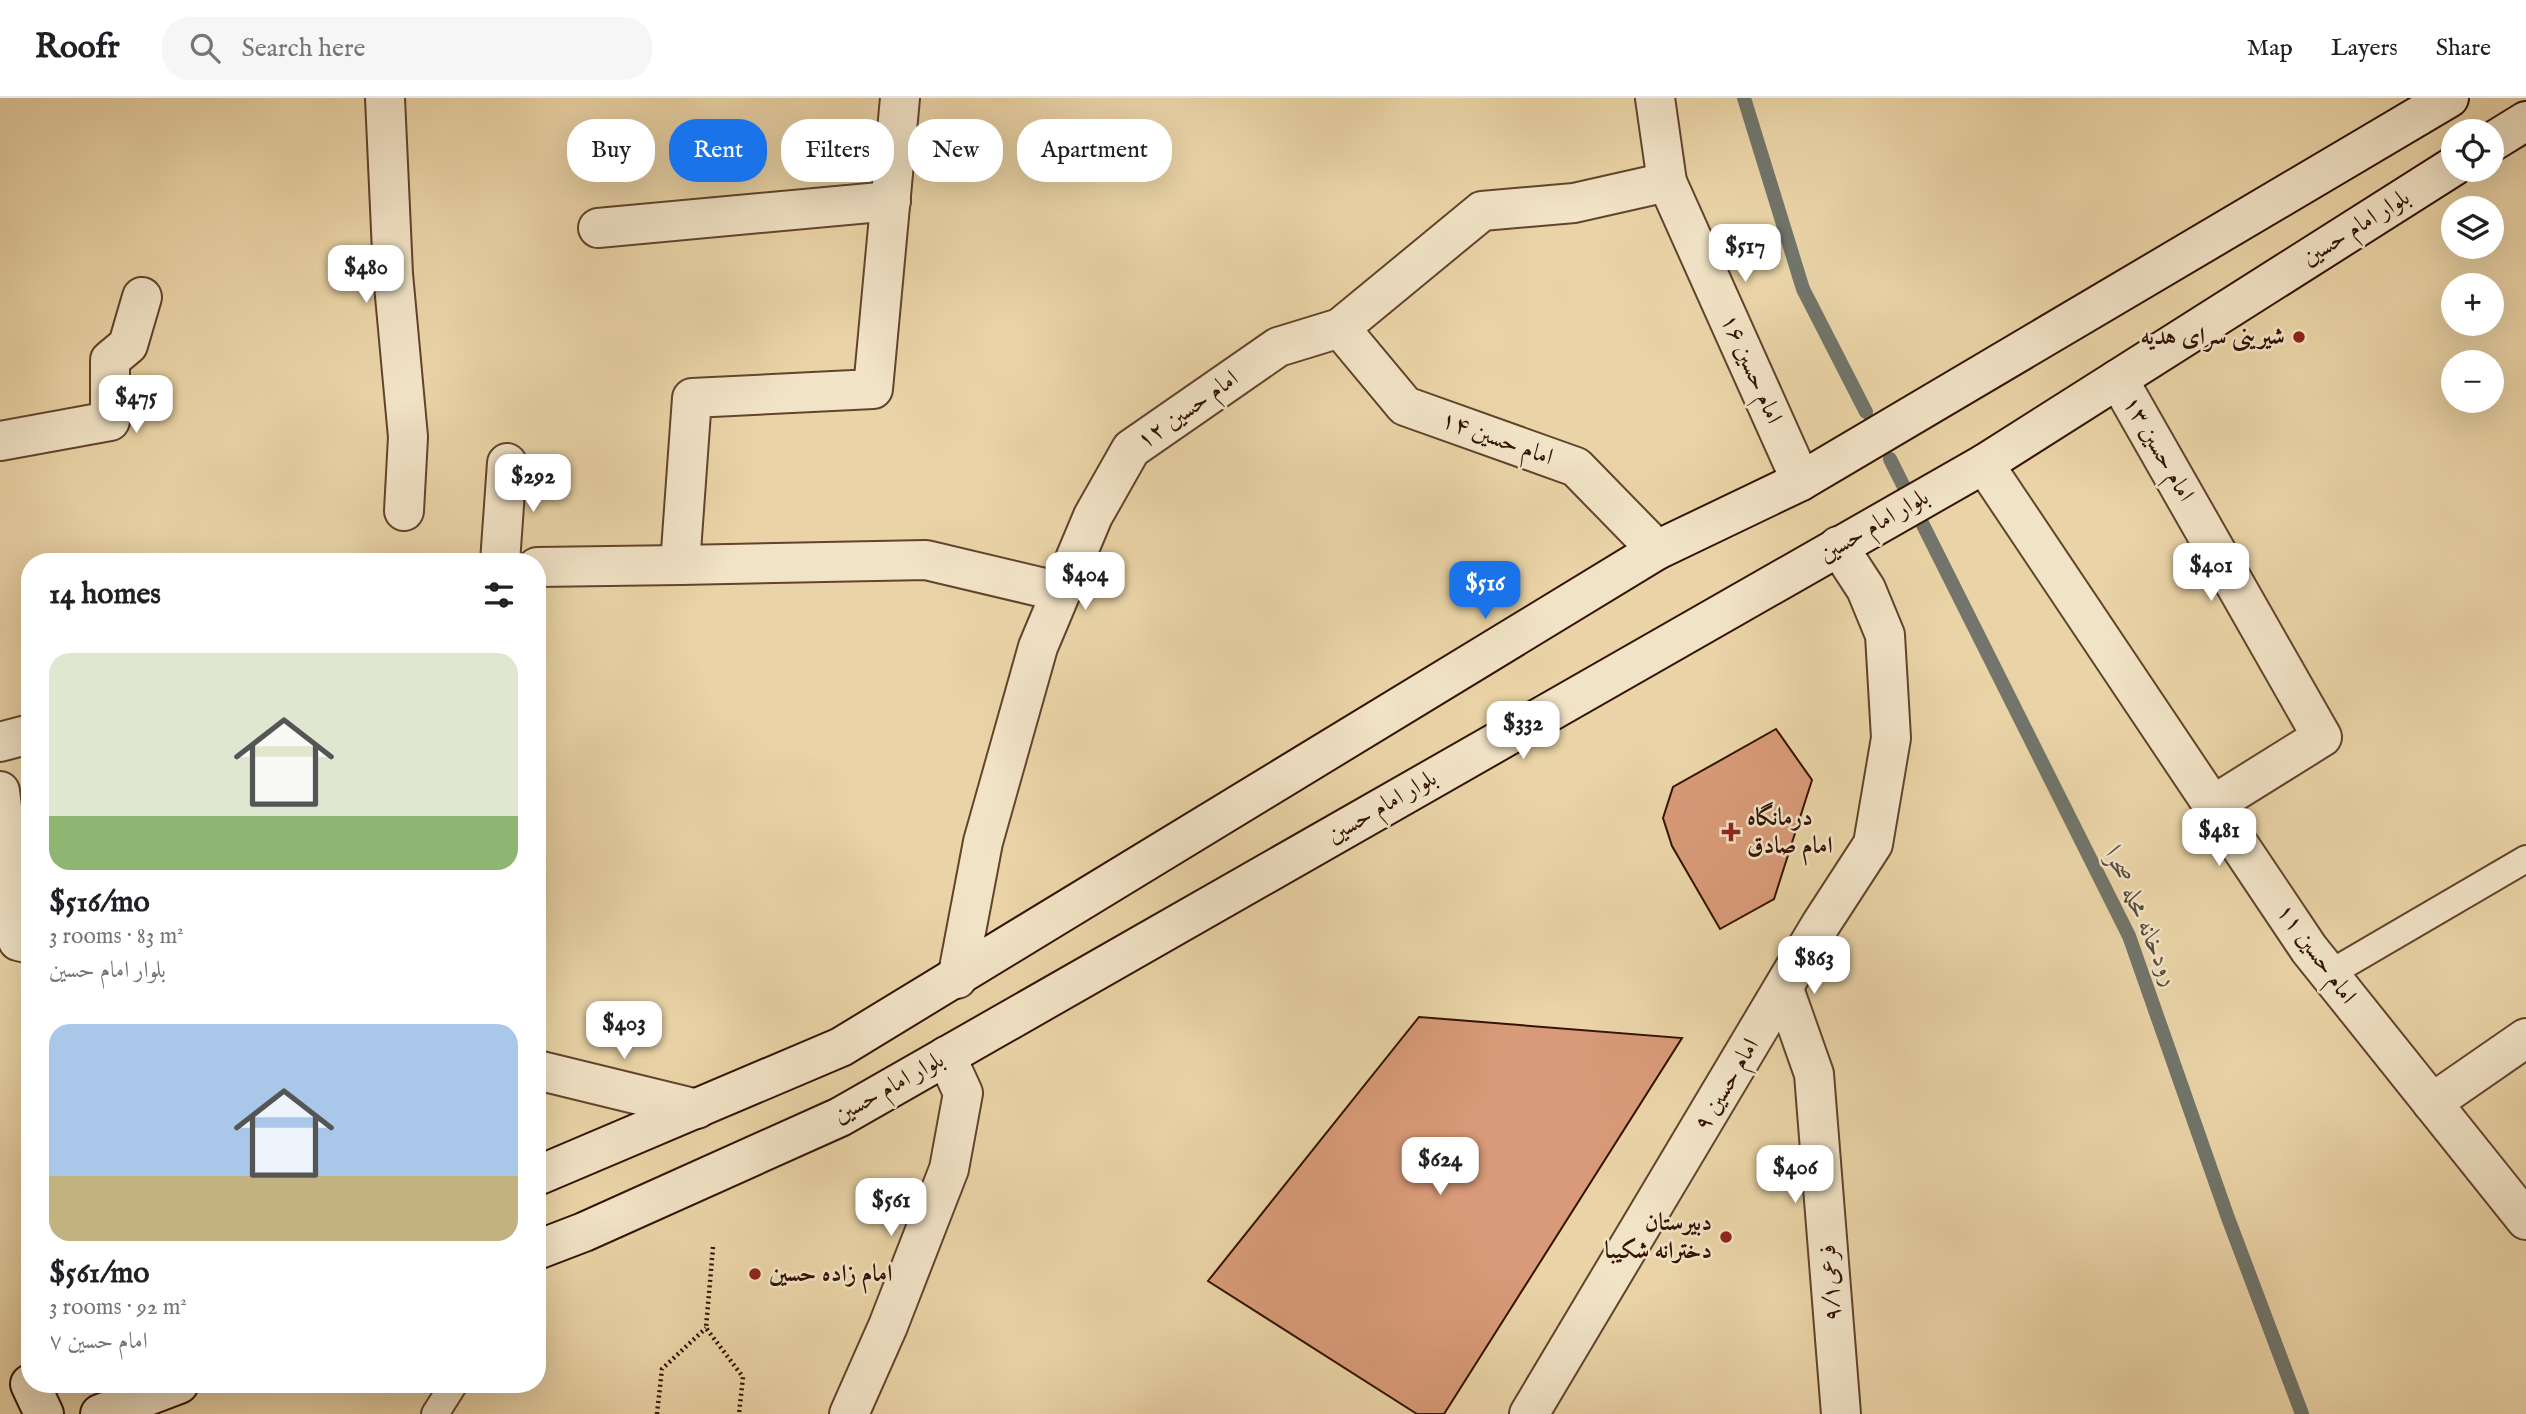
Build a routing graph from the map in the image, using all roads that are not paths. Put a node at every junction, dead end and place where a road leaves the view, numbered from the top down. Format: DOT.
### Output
graph roads {
  1 [pos="384,98"];
  2 [pos="900,98"];
  3 [pos="1655,98"];
  4 [pos="2449,98"];
  5 [pos="2441,174"];
  6 [pos="1667,182"];
  7 [pos="891,201"];
  8 [pos="597,228"];
  9 [pos="142,298"];
  10 [pos="1340,328"];
  11 [pos="2118,379"];
  12 [pos="0,442"];
  13 [pos="507,463"];
  14 [pos="1984,464"];
  15 [pos="1801,481"];
  16 [pos="404,510"];
  17 [pos="1838,547"];
  18 [pos="1657,550"];
  19 [pos="501,553"];
  20 [pos="680,565"];
  21 [pos="546,567"];
  22 [pos="1061,592"];
  23 [pos="21,736"];
  24 [pos="0,742"];
  25 [pos="0,791"];
  26 [pos="2213,805"];
  27 [pos="2526,859"];
  28 [pos="16,942"];
  29 [pos="2329,974"];
  30 [pos="957,979"];
  31 [pos="1784,989"];
  32 [pos="2526,1038"];
  33 [pos="946,1056"];
  34 [pos="546,1072"];
  35 [pos="2432,1103"];
  36 [pos="697,1109"];
  37 [pos="546,1172"];
  38 [pos="2526,1220"];
  39 [pos="546,1248"];
  40 [pos="30,1393"];
  41 [pos="155,1393"];
  42 [pos="448,1393"];
  43 [pos="44,1414"];
  44 [pos="100,1414"];
  45 [pos="435,1414"];
  46 [pos="849,1414"];
  47 [pos="1529,1414"];
  48 [pos="1841,1414"];
  1 -- 16 [label="street"];
  2 -- 7 [label="street"];
  3 -- 6 [label="street, امام حسین ۱۶"];
  4 -- 15 [label="street"];
  5 -- 11 [label="street, بلوار امام حسین"];
  6 -- 10 [label="street, امام حسین ۱۲"];
  6 -- 15 [label="street, امام حسین ۱۶"];
  7 -- 8 [label="street"];
  7 -- 20 [label="street"];
  9 -- 12 [label="street"];
  10 -- 18 [label="street, امام حسین ۱۴"];
  10 -- 22 [label="street, امام حسین ۱۲"];
  11 -- 14 [label="street, بلوار امام حسین"];
  11 -- 26 [label="street, امام حسین ۱۳"];
  13 -- 19 [label="street"];
  14 -- 17 [label="street, بلوار امام حسین"];
  14 -- 26 [label="street, امام حسین ۱۱"];
  15 -- 18 [label="street"];
  17 -- 31 [label="street, امام حسین ۹"];
  17 -- 33 [label="street, بلوار امام حسین"];
  18 -- 30 [label="street"];
  20 -- 21 [label="street"];
  20 -- 22 [label="street"];
  22 -- 30 [label="street, امام حسین ۱۲"];
  23 -- 24 [label="street"];
  25 -- 28 [label="street"];
  26 -- 29 [label="street, امام حسین ۱۱"];
  27 -- 29 [label="lane"];
  29 -- 35 [label="street, امام حسین ۱۱"];
  30 -- 36 [label="street"];
  31 -- 47 [label="street, امام حسین ۹"];
  31 -- 48 [label="street, فرعی۹/۱"];
  32 -- 35 [label="street"];
  33 -- 39 [label="street, بلوار امام حسین"];
  33 -- 46 [label="street"];
  34 -- 36 [label="street"];
  35 -- 38 [label="street, امام حسین ۱۱"];
  36 -- 37 [label="street"];
  40 -- 43 [label="street"];
  41 -- 44 [label="street"];
  42 -- 45 [label="lane"];
}
